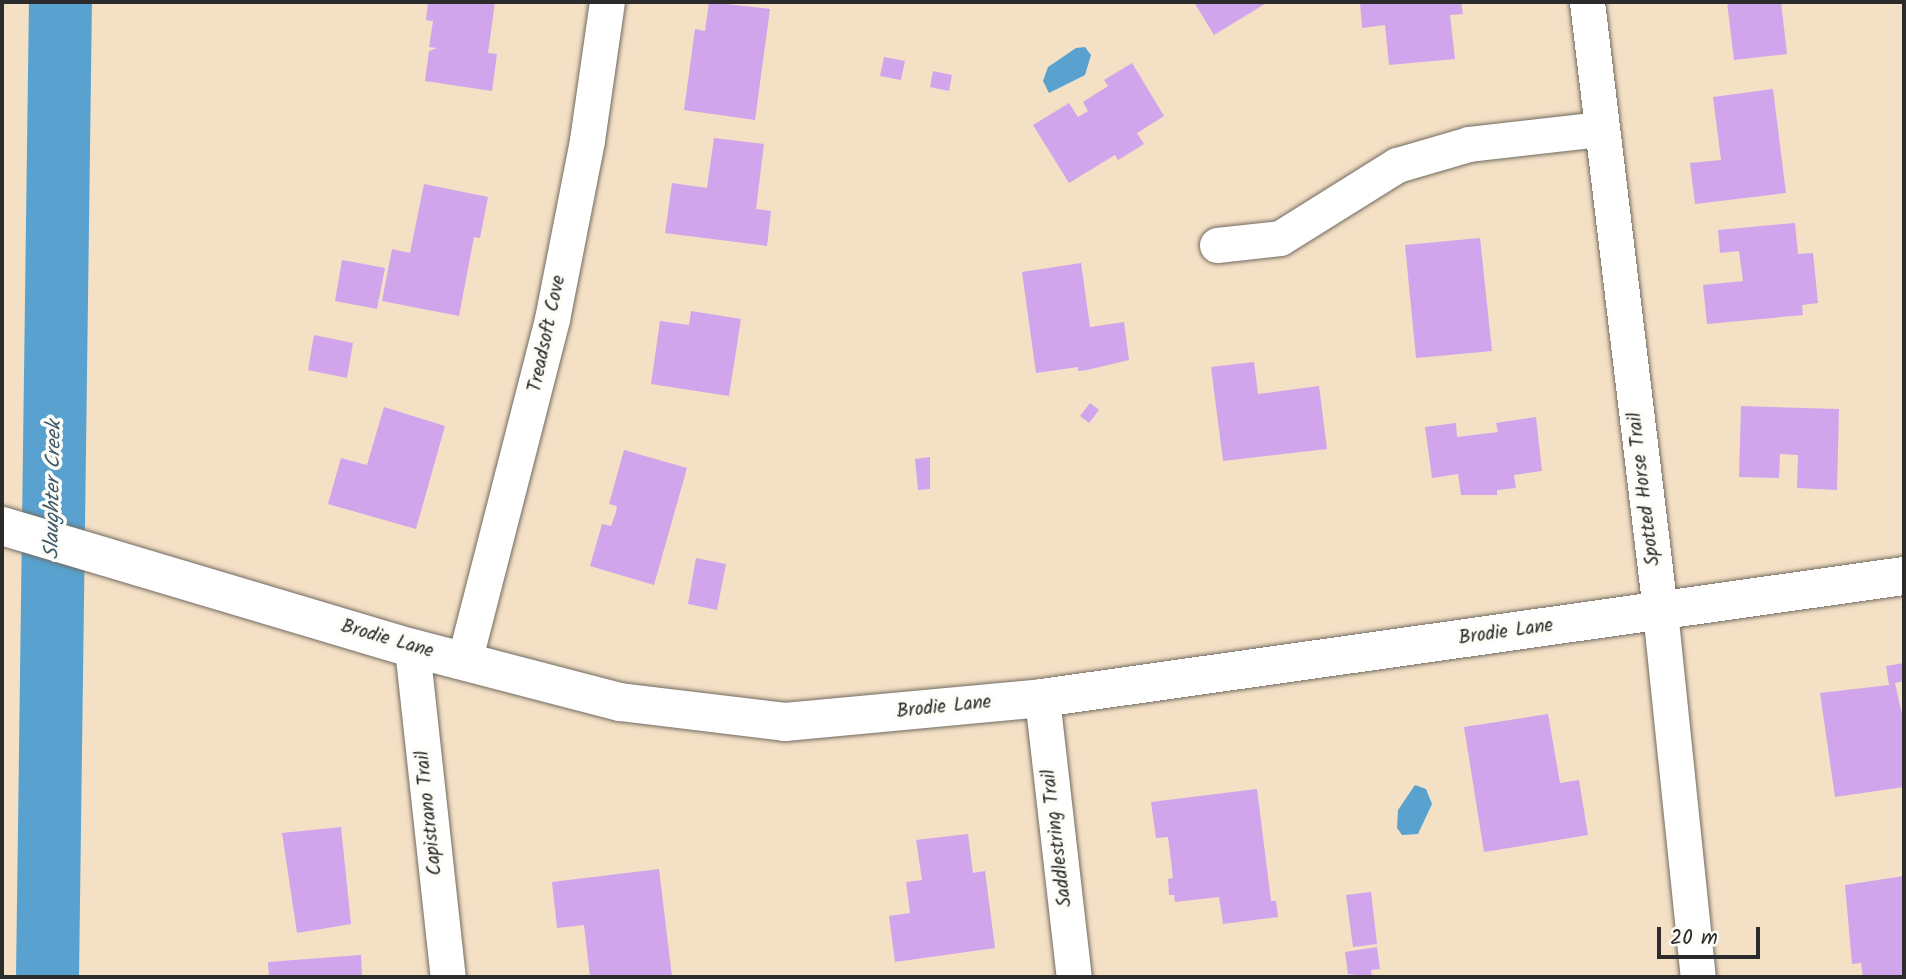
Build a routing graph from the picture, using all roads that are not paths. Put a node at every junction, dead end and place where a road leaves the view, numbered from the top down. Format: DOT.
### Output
graph roads {
  1 [pos="607,2"];
  2 [pos="1587,2"];
  3 [pos="1601,129"];
  4 [pos="1217,245"];
  5 [pos="2,526"];
  6 [pos="1904,576"];
  7 [pos="1660,611"];
  8 [pos="412,648"];
  9 [pos="464,662"];
  10 [pos="1042,698"];
  11 [pos="448,977"];
  12 [pos="1074,977"];
  13 [pos="1698,977"];
  1 -- 9 [label="street, Treadsoft Cove"];
  2 -- 3 [label="street, Spotted Horse Trail"];
  3 -- 4 [label="street"];
  3 -- 7 [label="street, Spotted Horse Trail"];
  5 -- 8 [label="main road, Brodie Lane"];
  6 -- 7 [label="main road, Brodie Lane"];
  7 -- 10 [label="main road, Brodie Lane"];
  7 -- 13 [label="street, Spotted Horse Trail"];
  8 -- 9 [label="main road, Brodie Lane"];
  8 -- 11 [label="street, Capistrano Trail"];
  9 -- 10 [label="main road, Brodie Lane"];
  10 -- 12 [label="street, Saddlestring Trail"];
}
